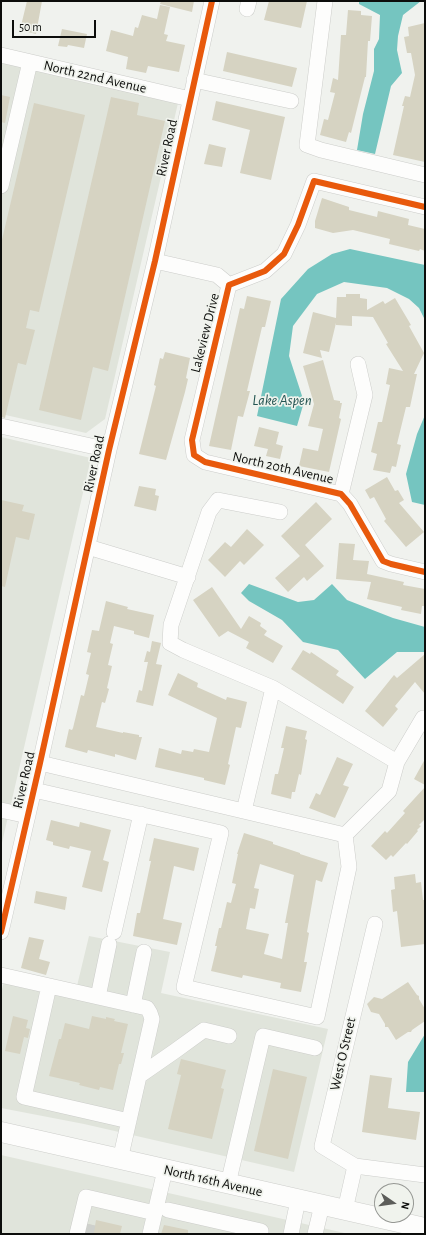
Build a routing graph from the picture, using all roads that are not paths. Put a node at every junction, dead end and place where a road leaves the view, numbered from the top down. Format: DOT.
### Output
graph roads {
  1 [pos="212,1"];
  2 [pos="325,1"];
  3 [pos="1,55"];
  4 [pos="30,62"];
  5 [pos="194,80"];
  6 [pos="190,99"];
  7 [pos="291,101"];
  8 [pos="425,176"];
  9 [pos="1,186"];
  10 [pos="425,207"];
  11 [pos="155,261"];
  12 [pos="229,285"];
  13 [pos="358,364"];
  14 [pos="1,426"];
  15 [pos="109,450"];
  16 [pos="194,455"];
  17 [pos="341,494"];
  18 [pos="280,512"];
  19 [pos="88,547"];
  20 [pos="425,572"];
  21 [pos="188,577"];
  22 [pos="273,688"];
  23 [pos="423,718"];
  24 [pos="396,762"];
  25 [pos="40,763"];
  26 [pos="34,790"];
  27 [pos="1,810"];
  28 [pos="244,811"];
  29 [pos="141,814"];
  30 [pos="28,816"];
  31 [pos="345,835"];
  32 [pos="374,924"];
  33 [pos="1,932"];
  34 [pos="144,952"];
  35 [pos="1,975"];
  36 [pos="49,986"];
  37 [pos="98,997"];
  38 [pos="133,1005"];
  39 [pos="230,1036"];
  40 [pos="315,1048"];
  41 [pos="139,1076"];
  42 [pos="129,1120"];
  43 [pos="1,1132"];
  44 [pos="120,1160"];
  45 [pos="355,1166"];
  46 [pos="165,1170"];
  47 [pos="425,1175"];
  48 [pos="228,1184"];
  49 [pos="94,1199"];
  50 [pos="298,1200"];
  51 [pos="322,1205"];
  52 [pos="345,1210"];
  53 [pos="161,1211"];
  54 [pos="88,1224"];
  55 [pos="425,1228"];
  56 [pos="77,1234"];
  57 [pos="150,1234"];
  58 [pos="260,1234"];
  59 [pos="290,1234"];
  60 [pos="315,1234"];
  1 -- 5 [label="street, River Road"];
  2 -- 8 [label="street"];
  3 -- 4 [label="street, North 22nd Avenue"];
  4 -- 6 [label="street, North 22nd Avenue"];
  4 -- 9 [label="street"];
  5 -- 6 [label="street, River Road"];
  5 -- 7 [label="street"];
  6 -- 11 [label="street, River Road"];
  10 -- 12 [label="street, Lakeview Drive"];
  11 -- 12 [label="street"];
  11 -- 15 [label="street, River Road"];
  12 -- 16 [label="street, Lakeview Drive"];
  13 -- 17 [label="street"];
  14 -- 15 [label="street"];
  15 -- 19 [label="street, River Road"];
  16 -- 17 [label="street, North 20th Avenue"];
  17 -- 20 [label="street, North 20th Avenue"];
  18 -- 21 [label="street"];
  19 -- 21 [label="street"];
  19 -- 25 [label="street, River Road"];
  21 -- 22 [label="street"];
  22 -- 24 [label="street"];
  22 -- 28 [label="street"];
  23 -- 24 [label="street"];
  24 -- 31 [label="street"];
  25 -- 26 [label="street, River Road"];
  25 -- 28 [label="street"];
  26 -- 29 [label="street"];
  26 -- 30 [label="street, River Road"];
  27 -- 30 [label="street"];
  28 -- 31 [label="street"];
  29 -- 31 [label="street"];
  29 -- 37 [label="street"];
  30 -- 33 [label="street, River Road"];
  32 -- 45 [label="street, West O Street"];
  34 -- 38 [label="street"];
  35 -- 36 [label="street"];
  36 -- 37 [label="street"];
  36 -- 42 [label="street"];
  37 -- 38 [label="street"];
  38 -- 41 [label="street"];
  39 -- 41 [label="street"];
  40 -- 48 [label="street"];
  41 -- 42 [label="street"];
  42 -- 44 [label="street"];
  43 -- 44 [label="main road, North 16th Avenue"];
  44 -- 46 [label="main road, North 16th Avenue"];
  45 -- 47 [label="street"];
  45 -- 52 [label="street"];
  46 -- 48 [label="main road, North 16th Avenue"];
  46 -- 53 [label="street"];
  48 -- 50 [label="main road, North 16th Avenue"];
  49 -- 53 [label="street"];
  49 -- 54 [label="street"];
  49 -- 56 [label="street"];
  50 -- 51 [label="main road, North 16th Avenue"];
  50 -- 59 [label="street"];
  51 -- 52 [label="main road, North 16th Avenue"];
  51 -- 60 [label="street"];
  52 -- 55 [label="main road, North 16th Avenue"];
  53 -- 57 [label="street"];
  53 -- 58 [label="street"];
}
